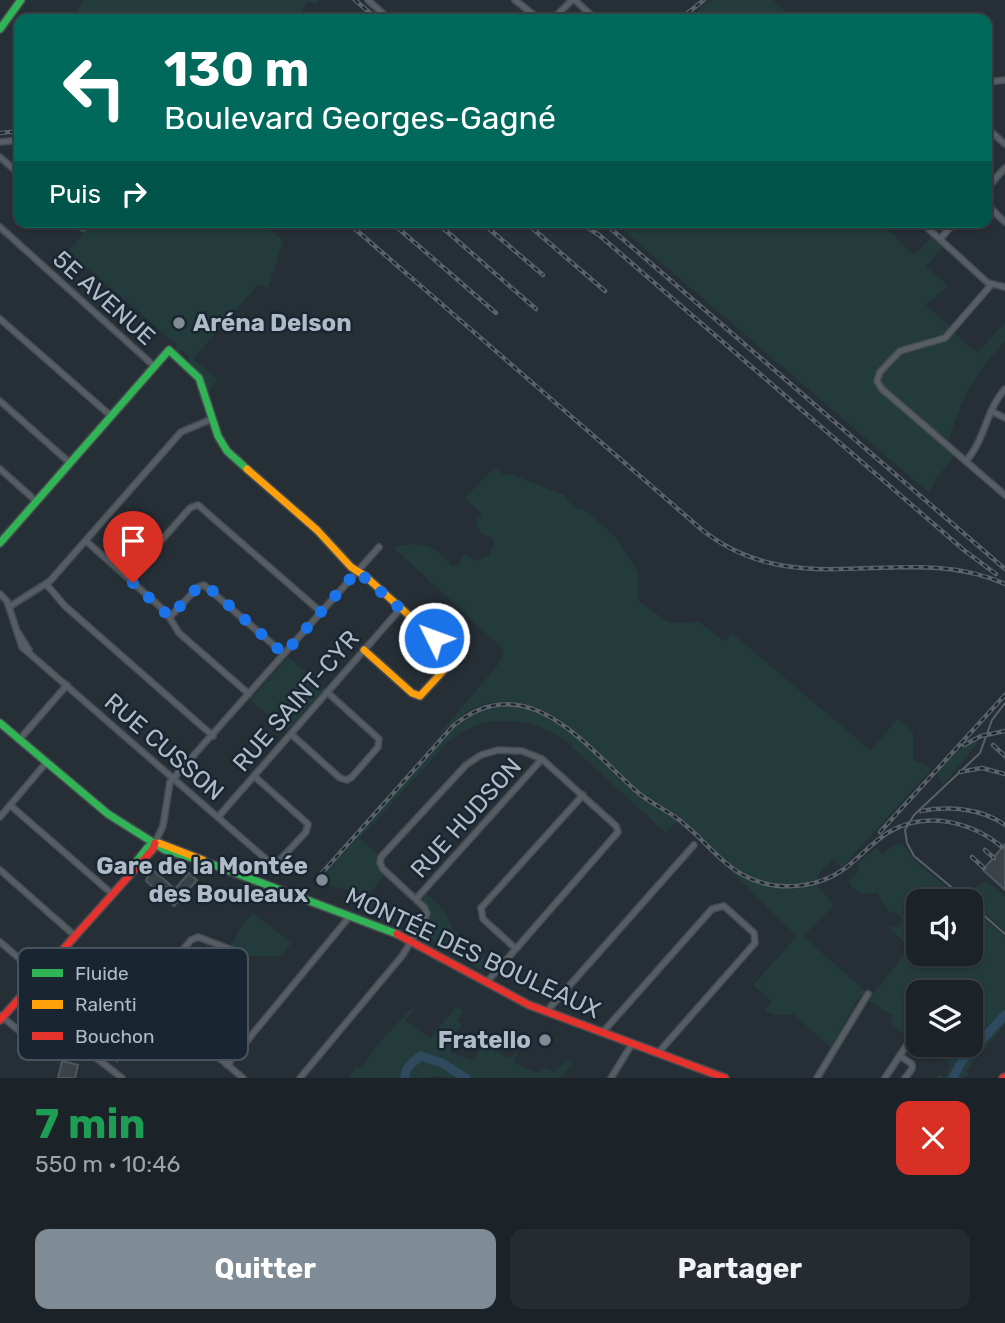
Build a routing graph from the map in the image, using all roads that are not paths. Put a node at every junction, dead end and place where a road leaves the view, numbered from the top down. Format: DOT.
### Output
graph roads {
  1 [pos="21,0"];
  2 [pos="368,0"];
  3 [pos="515,0"];
  4 [pos="573,0"];
  5 [pos="383,14"];
  6 [pos="533,14"];
  7 [pos="558,14"];
  8 [pos="589,14"];
  9 [pos="0,29"];
  10 [pos="0,157"];
  11 [pos="1005,168"];
  12 [pos="14,170"];
  13 [pos="992,182"];
  14 [pos="992,210"];
  15 [pos="1005,222"];
  16 [pos="0,227"];
  17 [pos="928,228"];
  18 [pos="950,228"];
  19 [pos="940,239"];
  20 [pos="991,285"];
  21 [pos="1005,287"];
  22 [pos="0,319"];
  23 [pos="155,366"];
  24 [pos="1005,389"];
  25 [pos="0,401"];
  26 [pos="991,411"];
  27 [pos="111,416"];
  28 [pos="1005,418"];
  29 [pos="212,419"];
  30 [pos="966,461"];
  31 [pos="70,463"];
  32 [pos="0,469"];
  33 [pos="1005,495"];
  34 [pos="36,501"];
  35 [pos="1,540"];
  36 [pos="86,541"];
  37 [pos="379,547"];
  38 [pos="357,571"];
  39 [pos="128,578"];
  40 [pos="46,584"];
  41 [pos="0,594"];
  42 [pos="9,607"];
  43 [pos="401,608"];
  44 [pos="321,612"];
  45 [pos="170,617"];
  46 [pos="364,650"];
  47 [pos="284,654"];
  48 [pos="67,685"];
  49 [pos="327,692"];
  50 [pos="249,694"];
  51 [pos="0,723"];
  52 [pos="291,734"];
  53 [pos="213,736"];
  54 [pos="19,740"];
  55 [pos="542,759"];
  56 [pos="46,763"];
  57 [pos="254,776"];
  58 [pos="176,778"];
  59 [pos="583,795"];
  60 [pos="10,805"];
  61 [pos="0,817"];
  62 [pos="218,817"];
  63 [pos="155,843"];
  64 [pos="694,845"];
  65 [pos="0,870"];
  66 [pos="111,893"];
  67 [pos="416,899"];
  68 [pos="350,916"];
  69 [pos="74,935"];
  70 [pos="414,941"];
  71 [pos="0,942"];
  72 [pos="63,948"];
  73 [pos="185,948"];
  74 [pos="227,948"];
  75 [pos="515,948"];
  76 [pos="18,957"];
  77 [pos="486,983"];
  78 [pos="869,994"];
  79 [pos="18,999"];
  80 [pos="546,1012"];
  81 [pos="1,1018"];
  82 [pos="18,1031"];
  83 [pos="602,1033"];
  84 [pos="248,1040"];
  85 [pos="632,1044"];
  86 [pos="906,1047"];
  87 [pos="657,1053"];
  88 [pos="900,1056"];
  89 [pos="99,1060"];
  90 [pos="221,1060"];
  91 [pos="231,1060"];
  92 [pos="227,1065"];
  93 [pos="706,1075"];
  94 [pos="816,1076"];
  95 [pos="122,1078"];
  96 [pos="243,1078"];
  97 [pos="300,1078"];
  98 [pos="611,1078"];
  99 [pos="725,1078"];
  100 [pos="885,1078"];
  101 [pos="905,1078"];
  1 -- 9 [label="street"];
  2 -- 5 [label="street"];
  3 -- 6 [label="street"];
  4 -- 7 [label="street"];
  4 -- 8 [label="street"];
  10 -- 12 [label="street"];
  11 -- 13 [label="street"];
  14 -- 15 [label="street"];
  16 -- 23 [label="street, 5E AVENUE"];
  17 -- 19 [label="street"];
  18 -- 19 [label="street"];
  19 -- 20 [label="street"];
  20 -- 21 [label="street"];
  20 -- 30 [label="street"];
  22 -- 27 [label="street"];
  23 -- 27 [label="street"];
  23 -- 29 [label="street"];
  24 -- 26 [label="street"];
  25 -- 31 [label="street"];
  26 -- 28 [label="street"];
  26 -- 30 [label="street"];
  27 -- 31 [label="street"];
  29 -- 36 [label="street"];
  29 -- 38 [label="street"];
  30 -- 33 [label="street"];
  31 -- 34 [label="street"];
  32 -- 34 [label="street"];
  34 -- 35 [label="street"];
  36 -- 39 [label="street"];
  36 -- 40 [label="street"];
  37 -- 38 [label="street"];
  38 -- 43 [label="street"];
  38 -- 44 [label="street"];
  39 -- 44 [label="street"];
  39 -- 45 [label="street"];
  40 -- 42 [label="street"];
  40 -- 53 [label="street"];
  41 -- 42 [label="street, RUE CUSSON"];
  42 -- 48 [label="street, RUE CUSSON"];
  43 -- 46 [label="street, RUE SAINT-CYR"];
  43 -- 46 [label="street"];
  44 -- 47 [label="street"];
  45 -- 47 [label="street"];
  45 -- 50 [label="street"];
  46 -- 49 [label="street, RUE SAINT-CYR"];
  47 -- 50 [label="street"];
  48 -- 54 [label="street"];
  48 -- 58 [label="street, RUE CUSSON"];
  49 -- 52 [label="street, RUE SAINT-CYR"];
  49 -- 52 [label="street"];
  50 -- 53 [label="street"];
  51 -- 54 [label="street, MONTÉE DES BOULEAUX"];
  52 -- 57 [label="street, RUE SAINT-CYR"];
  53 -- 58 [label="street"];
  54 -- 56 [label="street, MONTÉE DES BOULEAUX"];
  55 -- 59 [label="street"];
  55 -- 67 [label="street, RUE HUDSON"];
  55 -- 67 [label="street"];
  56 -- 60 [label="street"];
  56 -- 63 [label="street, MONTÉE DES BOULEAUX"];
  57 -- 62 [label="street, RUE SAINT-CYR"];
  57 -- 62 [label="street, RUE CUSSON"];
  58 -- 62 [label="street, RUE CUSSON"];
  58 -- 63 [label="street"];
  59 -- 75 [label="street"];
  59 -- 75 [label="street"];
  60 -- 61 [label="street"];
  60 -- 66 [label="street"];
  63 -- 66 [label="street"];
  63 -- 68 [label="street, MONTÉE DES BOULEAUX"];
  64 -- 80 [label="street"];
  65 -- 69 [label="street"];
  66 -- 69 [label="street"];
  67 -- 70 [label="street"];
  68 -- 70 [label="street, MONTÉE DES BOULEAUX"];
  68 -- 84 [label="street"];
  69 -- 72 [label="street"];
  70 -- 77 [label="street, MONTÉE DES BOULEAUX"];
  70 -- 97 [label="street"];
  71 -- 76 [label="street"];
  73 -- 74 [label="street"];
  75 -- 77 [label="street"];
  77 -- 80 [label="street, MONTÉE DES BOULEAUX"];
  78 -- 94 [label="street"];
  79 -- 81 [label="street"];
  80 -- 83 [label="street, MONTÉE DES BOULEAUX"];
  81 -- 82 [label="street"];
  83 -- 85 [label="street, MONTÉE DES BOULEAUX"];
  83 -- 87 [label="street"];
  85 -- 87 [label="street, MONTÉE DES BOULEAUX"];
  85 -- 98 [label="street"];
  86 -- 88 [label="street"];
  87 -- 93 [label="street, MONTÉE DES BOULEAUX"];
  88 -- 100 [label="street"];
  88 -- 101 [label="street"];
  89 -- 95 [label="street"];
  90 -- 92 [label="street"];
  91 -- 92 [label="street"];
  92 -- 96 [label="street"];
  93 -- 99 [label="street, MONTÉE DES BOULEAUX"];
}
